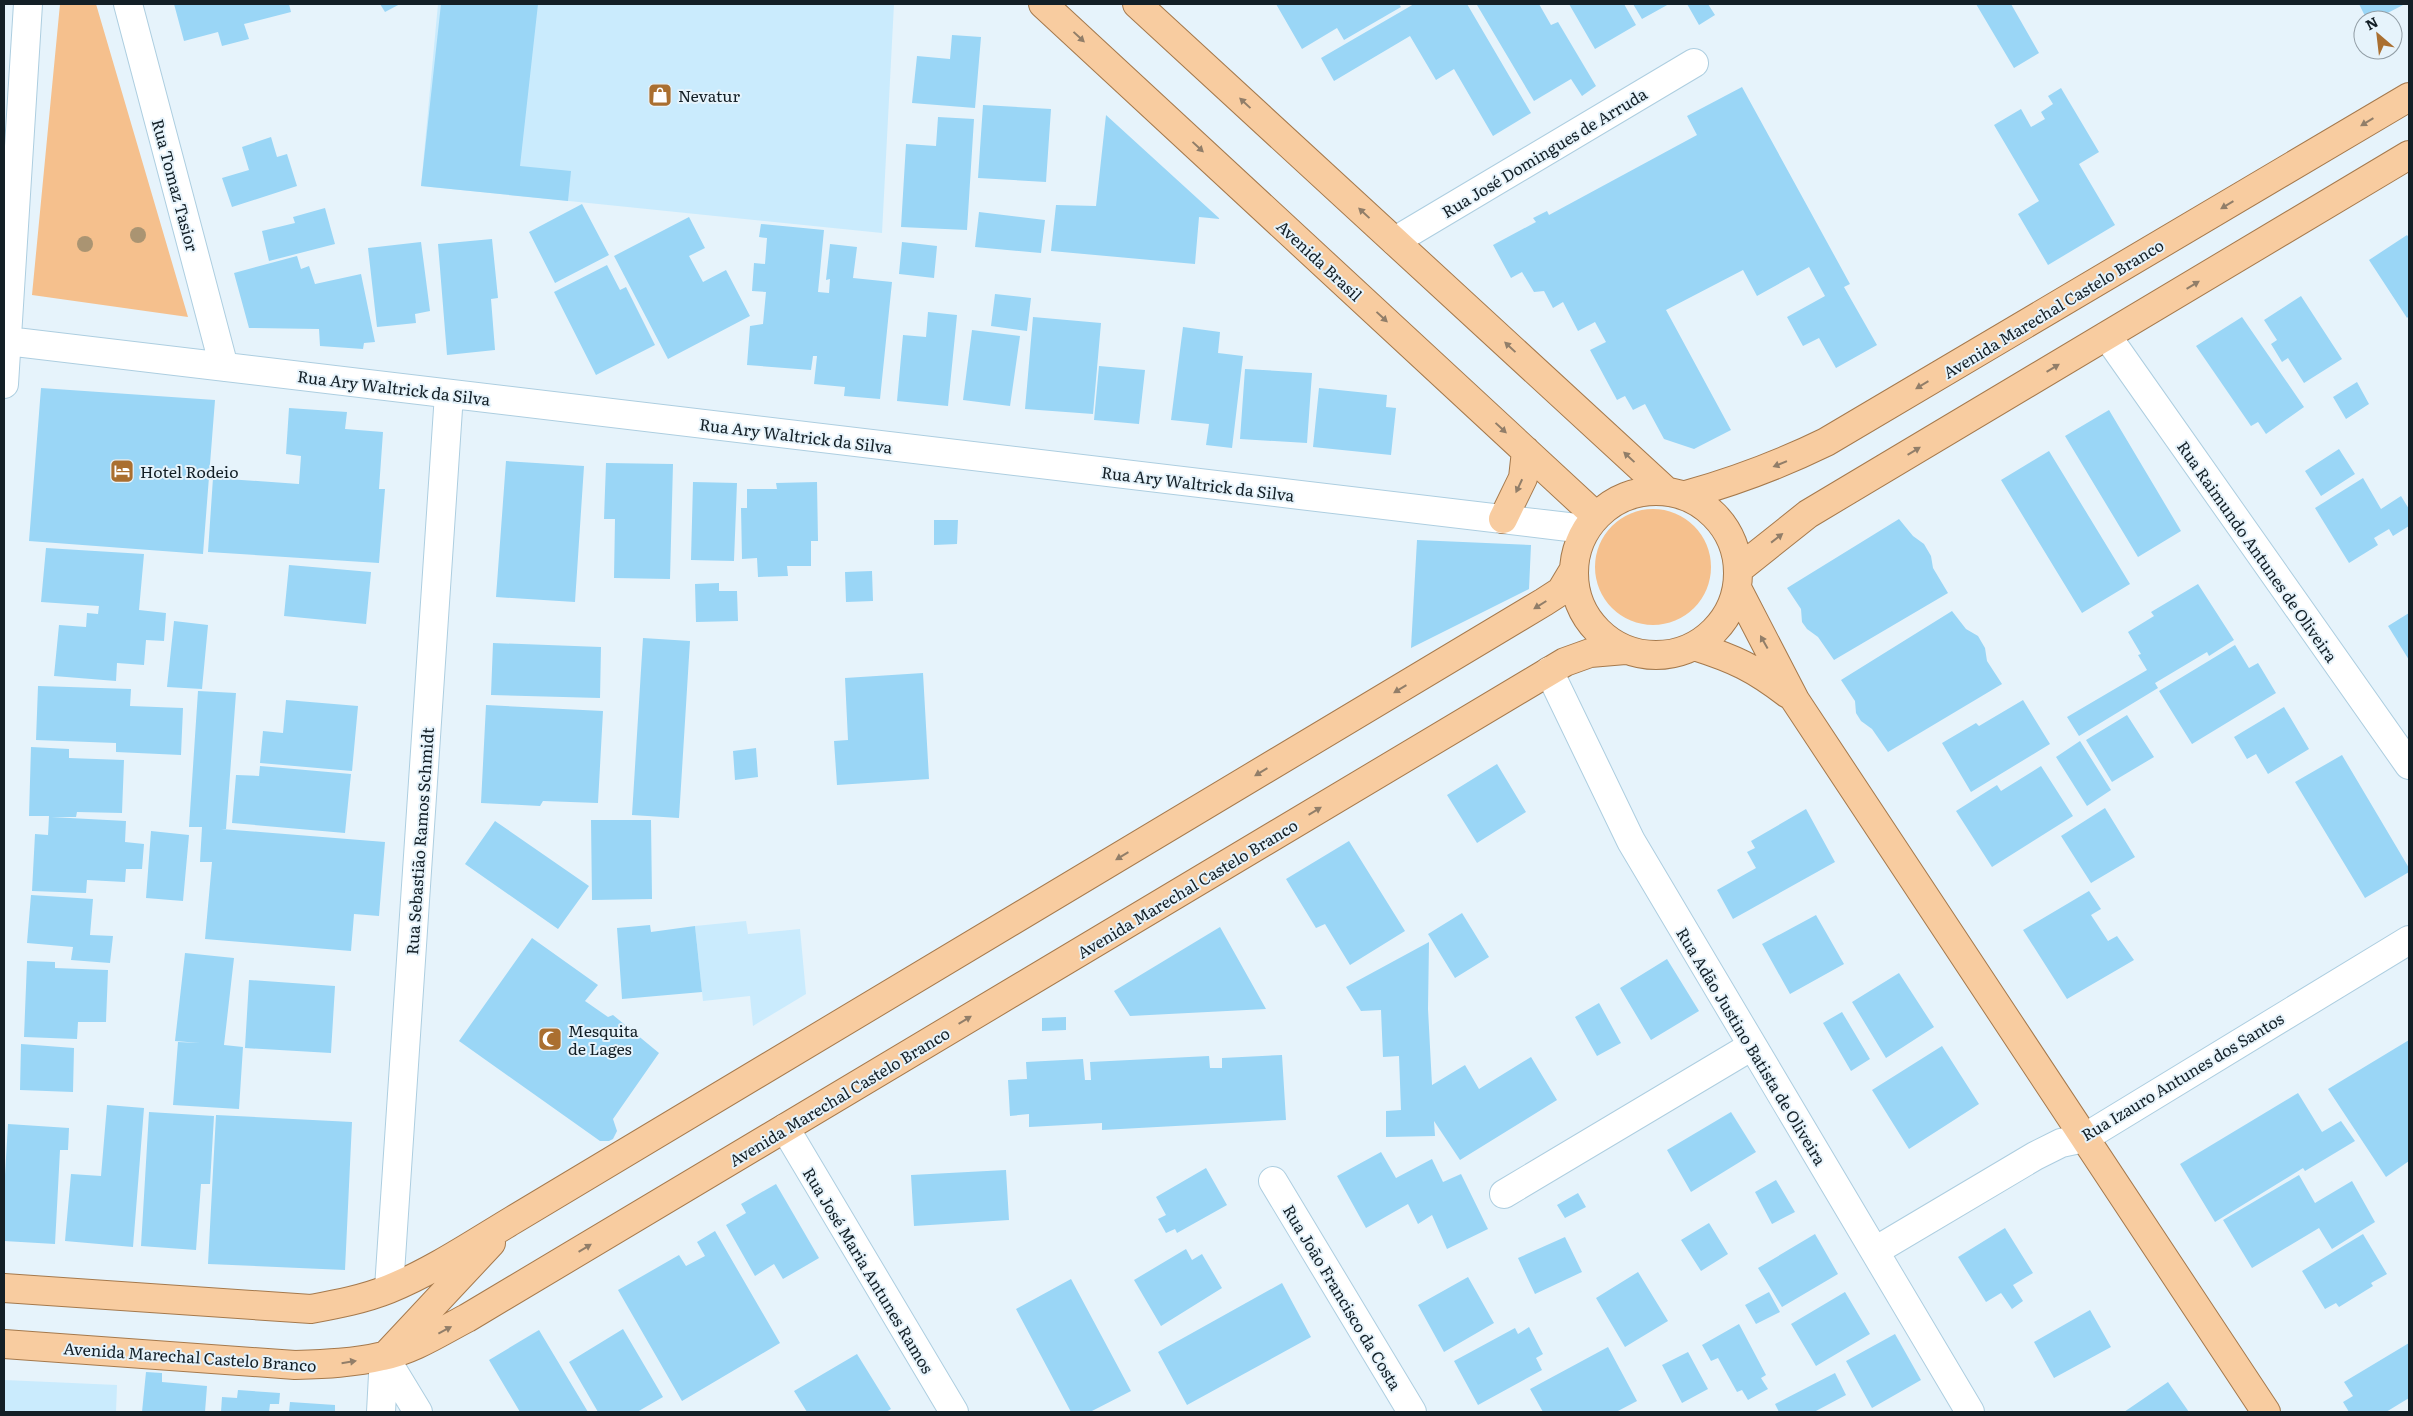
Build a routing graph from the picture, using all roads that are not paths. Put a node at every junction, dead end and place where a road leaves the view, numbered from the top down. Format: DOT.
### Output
graph roads {
  1 [pos="28,4"];
  2 [pos="128,4"];
  3 [pos="1043,4"];
  4 [pos="1137,4"];
  5 [pos="1694,64"];
  6 [pos="2409,97"];
  7 [pos="2409,155"];
  8 [pos="1395,241"];
  9 [pos="2107,336"];
  10 [pos="7,341"];
  11 [pos="224,367"];
  12 [pos="4,384"];
  13 [pos="449,394"];
  14 [pos="1526,450"];
  15 [pos="1675,493"];
  16 [pos="1503,519"];
  17 [pos="1590,522"];
  18 [pos="1573,571"];
  19 [pos="1738,579"];
  20 [pos="1694,646"];
  21 [pos="1625,650"];
  22 [pos="1549,671"];
  23 [pos="1796,700"];
  24 [pos="2409,765"];
  25 [pos="2409,940"];
  26 [pos="1752,1046"];
  27 [pos="785,1128"];
  28 [pos="2084,1138"];
  29 [pos="1273,1181"];
  30 [pos="1504,1194"];
  31 [pos="513,1220"];
  32 [pos="1874,1251"];
  33 [pos="4,1288"];
  34 [pos="389,1288"];
  35 [pos="4,1344"];
  36 [pos="4,1349"];
  37 [pos="384,1356"];
  38 [pos="1967,1411"];
  39 [pos="381,1412"];
  40 [pos="418,1412"];
  41 [pos="954,1412"];
  42 [pos="1412,1412"];
  43 [pos="2266,1412"];
  1 -- 10 [label="street"];
  2 -- 11 [label="street, Rua Tomaz Tasior"];
  3 -- 14 [label="main road, Avenida Brasil, one-way"];
  8 -- 4 [label="main road, one-way"];
  5 -- 8 [label="street, Rua José Domingues de Arruda"];
  6 -- 15 [label="main road, Avenida Marechal Castelo Branco, one-way"];
  9 -- 7 [label="main road, one-way"];
  15 -- 8 [label="main road, one-way"];
  19 -- 9 [label="main road, one-way"];
  9 -- 24 [label="street, Rua Raimundo Antunes de Oliveira"];
  10 -- 11 [label="street, Rua Ary Waltrick da Silva"];
  10 -- 12 [label="street"];
  11 -- 13 [label="street, Rua Ary Waltrick da Silva"];
  13 -- 16 [label="street, Rua Ary Waltrick da Silva"];
  13 -- 34 [label="street, Rua Sebastião Ramos Schmidt"];
  14 -- 16 [label="main road, one-way"];
  14 -- 17 [label="main road, Avenida Brasil"];
  15 -- 17 [label="main road"];
  15 -- 19 [label="main road"];
  16 -- 17 [label="street, Rua Ary Waltrick da Silva"];
  17 -- 18 [label="main road"];
  18 -- 21 [label="main road"];
  18 -- 31 [label="main road, one-way"];
  19 -- 20 [label="main road"];
  23 -- 19 [label="main road, one-way"];
  20 -- 21 [label="main road"];
  20 -- 23 [label="main road"];
  21 -- 22 [label="main road, Avenida Marechal Castelo Branco"];
  22 -- 26 [label="street, Rua Adão Justino Batista de Oliveira"];
  27 -- 22 [label="main road, Avenida Marechal Castelo Branco, one-way"];
  23 -- 28 [label="main road"];
  25 -- 28 [label="street, Rua Izauro Antunes dos Santos"];
  26 -- 30 [label="street"];
  26 -- 32 [label="street, Rua Adão Justino Batista de Oliveira"];
  37 -- 27 [label="main road, Avenida Marechal Castelo Branco, one-way"];
  27 -- 41 [label="street, Rua José Maria Antunes Ramos"];
  28 -- 32 [label="street, Rua Izauro Antunes dos Santos"];
  28 -- 43 [label="main road"];
  29 -- 42 [label="street, Rua João Francisco da Costa"];
  31 -- 34 [label="main road"];
  31 -- 37 [label="main road"];
  32 -- 38 [label="street, Rua Adão Justino Batista de Oliveira"];
  33 -- 34 [label="main road"];
  35 -- 36 [label="street"];
  35 -- 37 [label="main road, Avenida Marechal Castelo Branco, one-way"];
  37 -- 39 [label="street"];
  37 -- 40 [label="street"];
}
